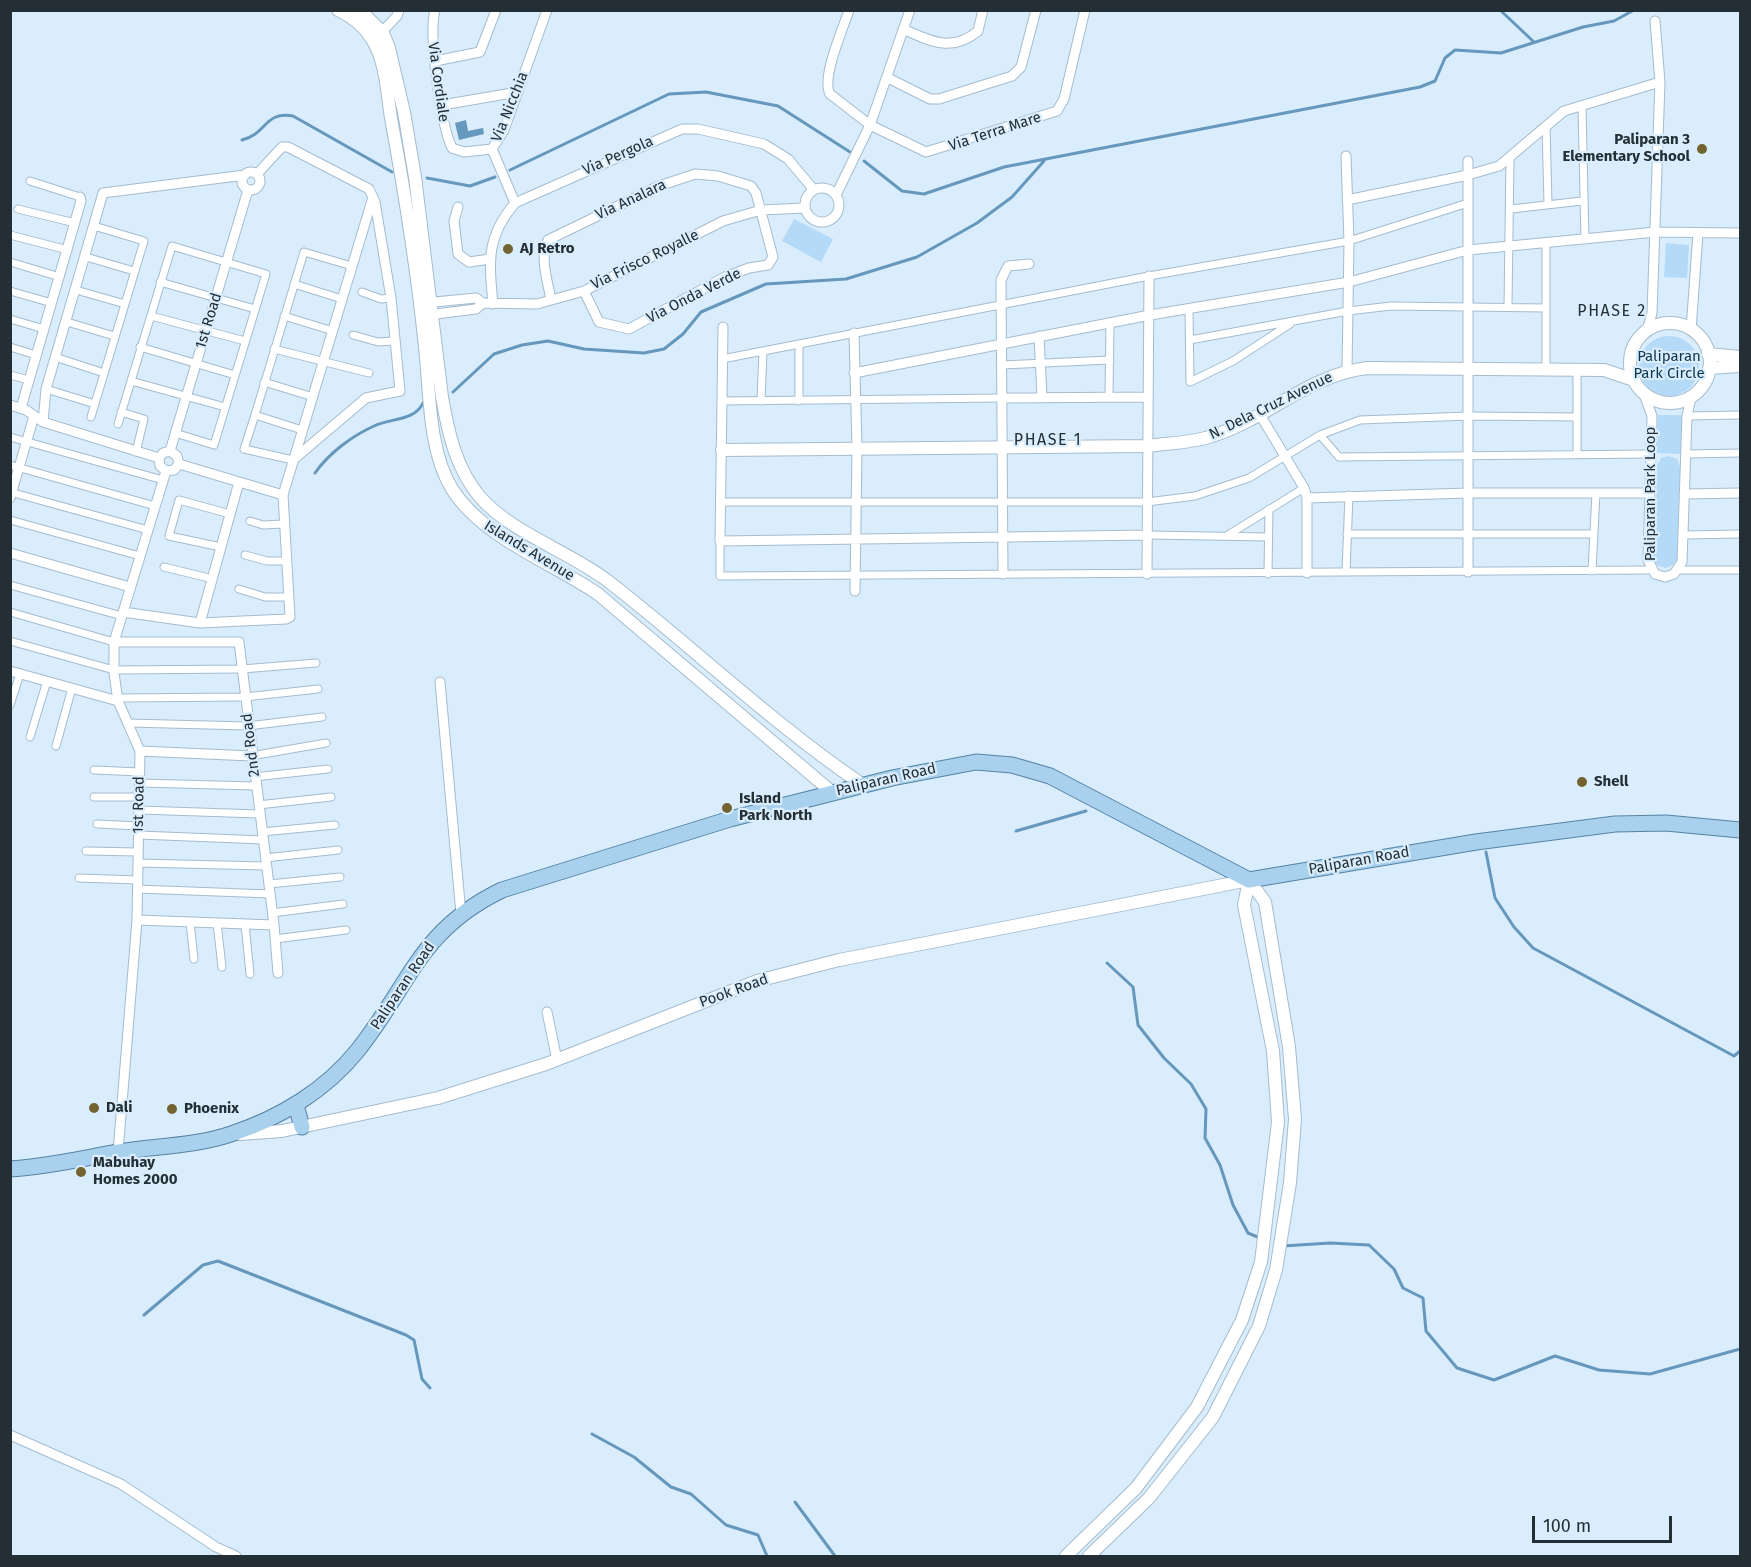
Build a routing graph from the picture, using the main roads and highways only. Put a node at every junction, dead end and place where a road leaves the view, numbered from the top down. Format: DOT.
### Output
graph roads {
  1 [pos="1740,830"];
  2 [pos="296,1105"];
  3 [pos="302,1127"];
  4 [pos="10,1168"];
  1 -- 2 [label="main road, Paliparan Road"];
  2 -- 3 [label="main road"];
  2 -- 4 [label="main road, Paliparan Road"];
}
